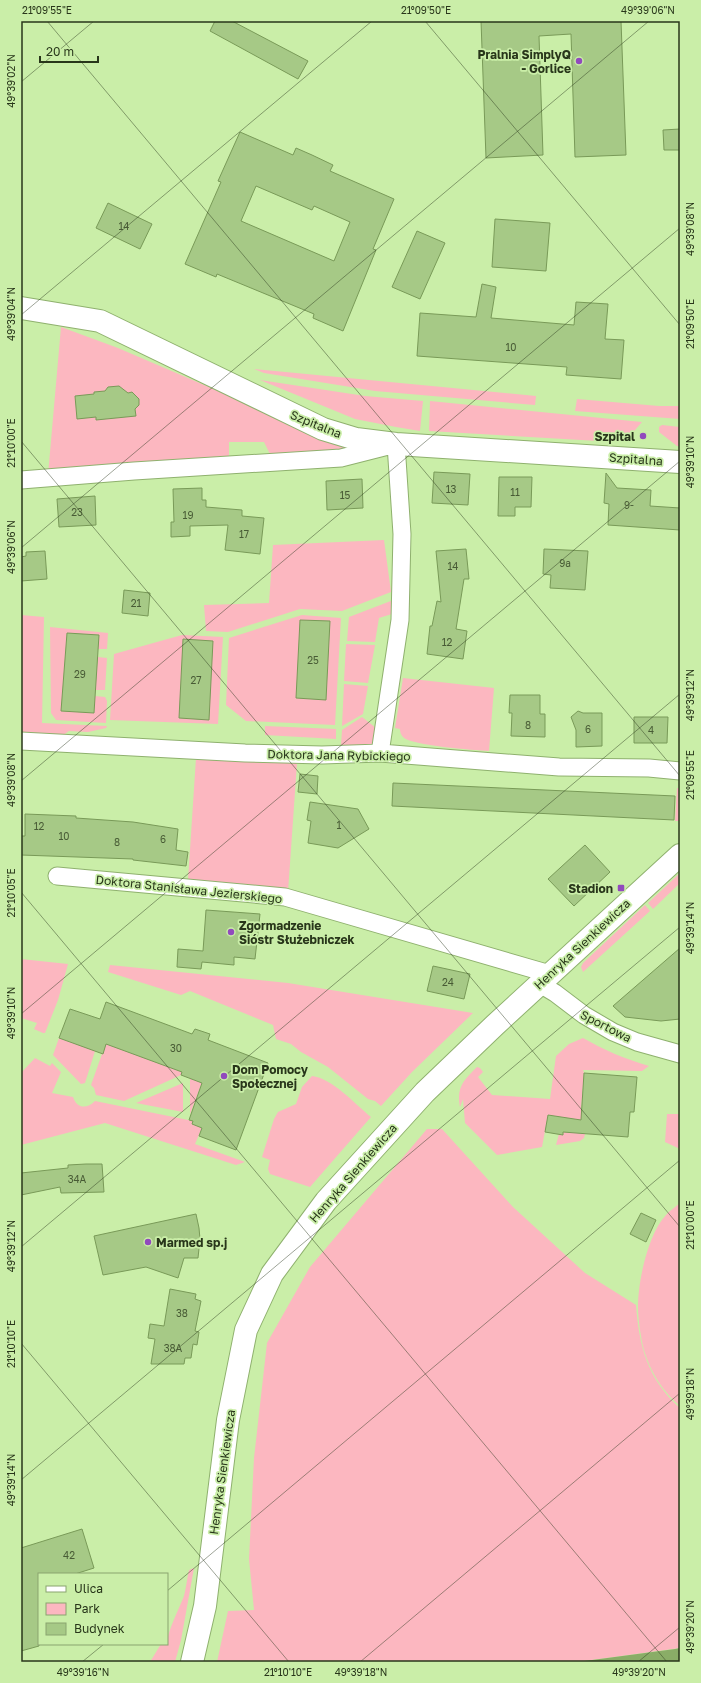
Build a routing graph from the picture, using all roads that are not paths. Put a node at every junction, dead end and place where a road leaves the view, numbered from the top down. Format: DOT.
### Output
graph roads {
  1 [pos="21,308"];
  2 [pos="396,444"];
  3 [pos="680,462"];
  4 [pos="21,480"];
  5 [pos="21,742"];
  6 [pos="380,753"];
  7 [pos="680,771"];
  8 [pos="680,855"];
  9 [pos="57,876"];
  10 [pos="545,979"];
  11 [pos="680,1054"];
  12 [pos="192,1662"];
  1 -- 2 [label="main road, Szpitalna"];
  2 -- 3 [label="main road, Szpitalna"];
  2 -- 4 [label="street"];
  2 -- 6 [label="street"];
  5 -- 6 [label="street, Doktora Jana Rybickiego"];
  6 -- 7 [label="street, Doktora Jana Rybickiego"];
  8 -- 10 [label="main road, Henryka Sienkiewicza"];
  9 -- 10 [label="street, Doktora Stanisława Jezierskiego"];
  10 -- 11 [label="street, Sportowa"];
  10 -- 12 [label="main road, Henryka Sienkiewicza"];
}
